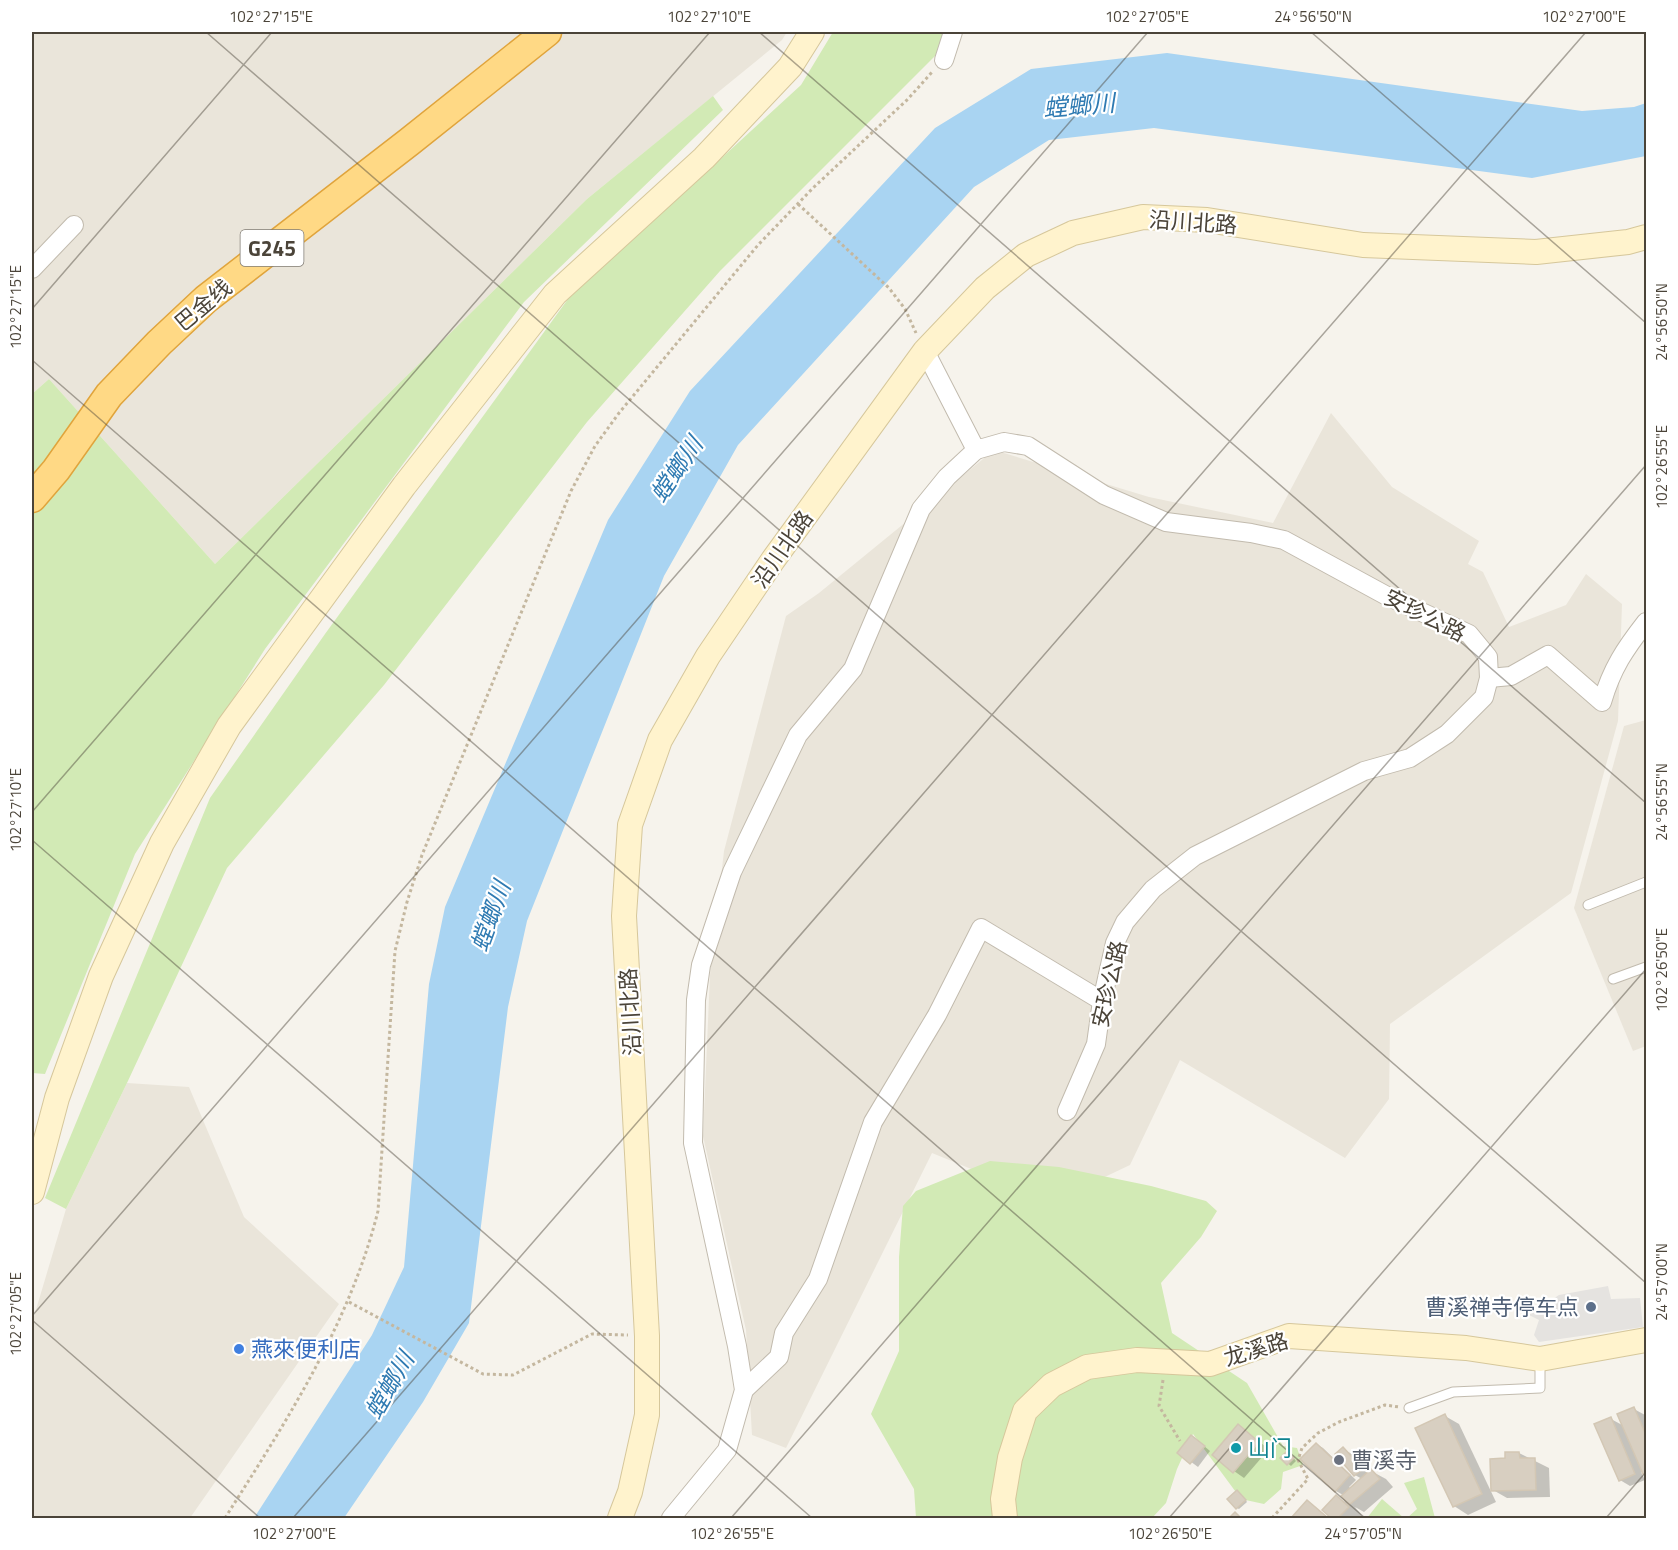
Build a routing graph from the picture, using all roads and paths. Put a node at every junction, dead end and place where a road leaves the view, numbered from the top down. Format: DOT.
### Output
graph roads {
  1 [pos="547,32"];
  2 [pos="812,32"];
  3 [pos="953,32"];
  4 [pos="944,60"];
  5 [pos="798,204"];
  6 [pos="74,225"];
  7 [pos="1647,237"];
  8 [pos="32,269"];
  9 [pos="925,351"];
  10 [pos="976,450"];
  11 [pos="32,498"];
  12 [pos="1647,622"];
  13 [pos="1489,678"];
  14 [pos="1647,882"];
  15 [pos="1588,905"];
  16 [pos="1647,967"];
  17 [pos="1613,979"];
  18 [pos="1102,1001"];
  19 [pos="1067,1111"];
  20 [pos="32,1192"];
  21 [pos="349,1302"];
  22 [pos="647,1336"];
  23 [pos="1647,1340"];
  24 [pos="1540,1359"];
  25 [pos="1162,1362"];
  26 [pos="744,1390"];
  27 [pos="1409,1408"];
  28 [pos="1180,1441"];
  29 [pos="225,1518"];
  30 [pos="620,1518"];
  31 [pos="671,1518"];
  32 [pos="1005,1518"];
  33 [pos="1272,1518"];
  1 -- 11 [label="highway, 巴金线 / G245"];
  2 -- 20 [label="main road"];
  3 -- 4 [label="street"];
  4 -- 5 [label="path"];
  5 -- 9 [label="path"];
  5 -- 21 [label="path"];
  6 -- 8 [label="street"];
  7 -- 9 [label="main road, 沿川北路"];
  9 -- 10 [label="street"];
  9 -- 22 [label="main road, 沿川北路"];
  10 -- 13 [label="street, 安珍公路"];
  10 -- 26 [label="street"];
  12 -- 13 [label="street"];
  13 -- 18 [label="street, 安珍公路"];
  14 -- 15 [label="lane"];
  16 -- 17 [label="lane"];
  18 -- 19 [label="street, 安珍公路"];
  18 -- 26 [label="street"];
  21 -- 22 [label="path"];
  21 -- 29 [label="path"];
  22 -- 30 [label="main road, 沿川北路"];
  23 -- 24 [label="main road, 龙溪路"];
  24 -- 25 [label="main road, 龙溪路"];
  24 -- 27 [label="lane"];
  25 -- 28 [label="path"];
  25 -- 32 [label="main road, 龙溪路"];
  26 -- 31 [label="street"];
  27 -- 33 [label="path"];
}
